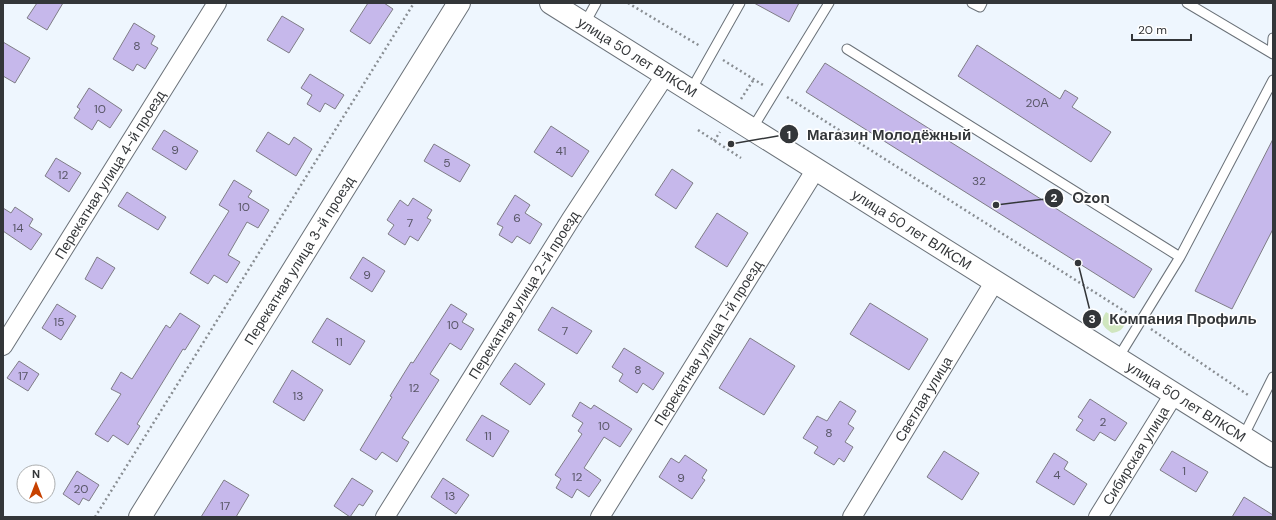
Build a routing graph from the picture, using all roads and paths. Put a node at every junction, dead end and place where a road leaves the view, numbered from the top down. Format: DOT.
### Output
graph roads {
  1 [pos="217,3"];
  2 [pos="414,3"];
  3 [pos="459,3"];
  4 [pos="551,3"];
  5 [pos="596,3"];
  6 [pos="740,3"];
  7 [pos="829,3"];
  8 [pos="972,3"];
  9 [pos="982,3"];
  10 [pos="1187,3"];
  11 [pos="585,23"];
  12 [pos="1273,38"];
  13 [pos="847,49"];
  14 [pos="1273,54"];
  15 [pos="666,74"];
  16 [pos="1273,80"];
  17 [pos="691,90"];
  18 [pos="776,90"];
  19 [pos="752,129"];
  20 [pos="698,130"];
  21 [pos="741,158"];
  22 [pos="816,169"];
  23 [pos="1180,257"];
  24 [pos="995,281"];
  25 [pos="1140,321"];
  26 [pos="3,346"];
  27 [pos="1118,358"];
  28 [pos="1273,378"];
  29 [pos="1174,394"];
  30 [pos="1260,404"];
  31 [pos="1243,437"];
  32 [pos="1273,456"];
  33 [pos="95,517"];
  34 [pos="140,517"];
  35 [pos="385,517"];
  36 [pos="600,517"];
  37 [pos="852,517"];
  38 [pos="1098,517"];
  1 -- 26 [label="street, Перекатная улица 4-й проезд"];
  2 -- 33 [label="path"];
  3 -- 34 [label="main road, Перекатная улица 3-й проезд"];
  4 -- 11 [label="main road, улица 50 лет ВЛКСМ"];
  5 -- 11 [label="lane"];
  6 -- 17 [label="lane"];
  7 -- 18 [label="lane"];
  8 -- 9 [label="lane"];
  10 -- 14 [label="lane"];
  11 -- 15 [label="main road, улица 50 лет ВЛКСМ"];
  12 -- 14 [label="lane"];
  13 -- 23 [label="lane"];
  15 -- 17 [label="main road, улица 50 лет ВЛКСМ"];
  15 -- 35 [label="street, Перекатная улица 2-й проезд"];
  16 -- 23 [label="lane"];
  17 -- 19 [label="main road, улица 50 лет ВЛКСМ"];
  18 -- 19 [label="lane"];
  18 -- 25 [label="path"];
  19 -- 22 [label="main road, улица 50 лет ВЛКСМ"];
  20 -- 21 [label="path"];
  22 -- 24 [label="main road, улица 50 лет ВЛКСМ"];
  22 -- 36 [label="street, Перекатная улица 1-й проезд"];
  23 -- 25 [label="lane"];
  24 -- 27 [label="main road, улица 50 лет ВЛКСМ"];
  24 -- 37 [label="street, Светлая улица"];
  25 -- 27 [label="lane"];
  25 -- 30 [label="path"];
  27 -- 29 [label="main road, улица 50 лет ВЛКСМ"];
  28 -- 30 [label="lane"];
  29 -- 31 [label="main road, улица 50 лет ВЛКСМ"];
  29 -- 38 [label="street, Сибирская улица"];
  30 -- 31 [label="lane"];
  31 -- 32 [label="main road, улица 50 лет ВЛКСМ"];
}
